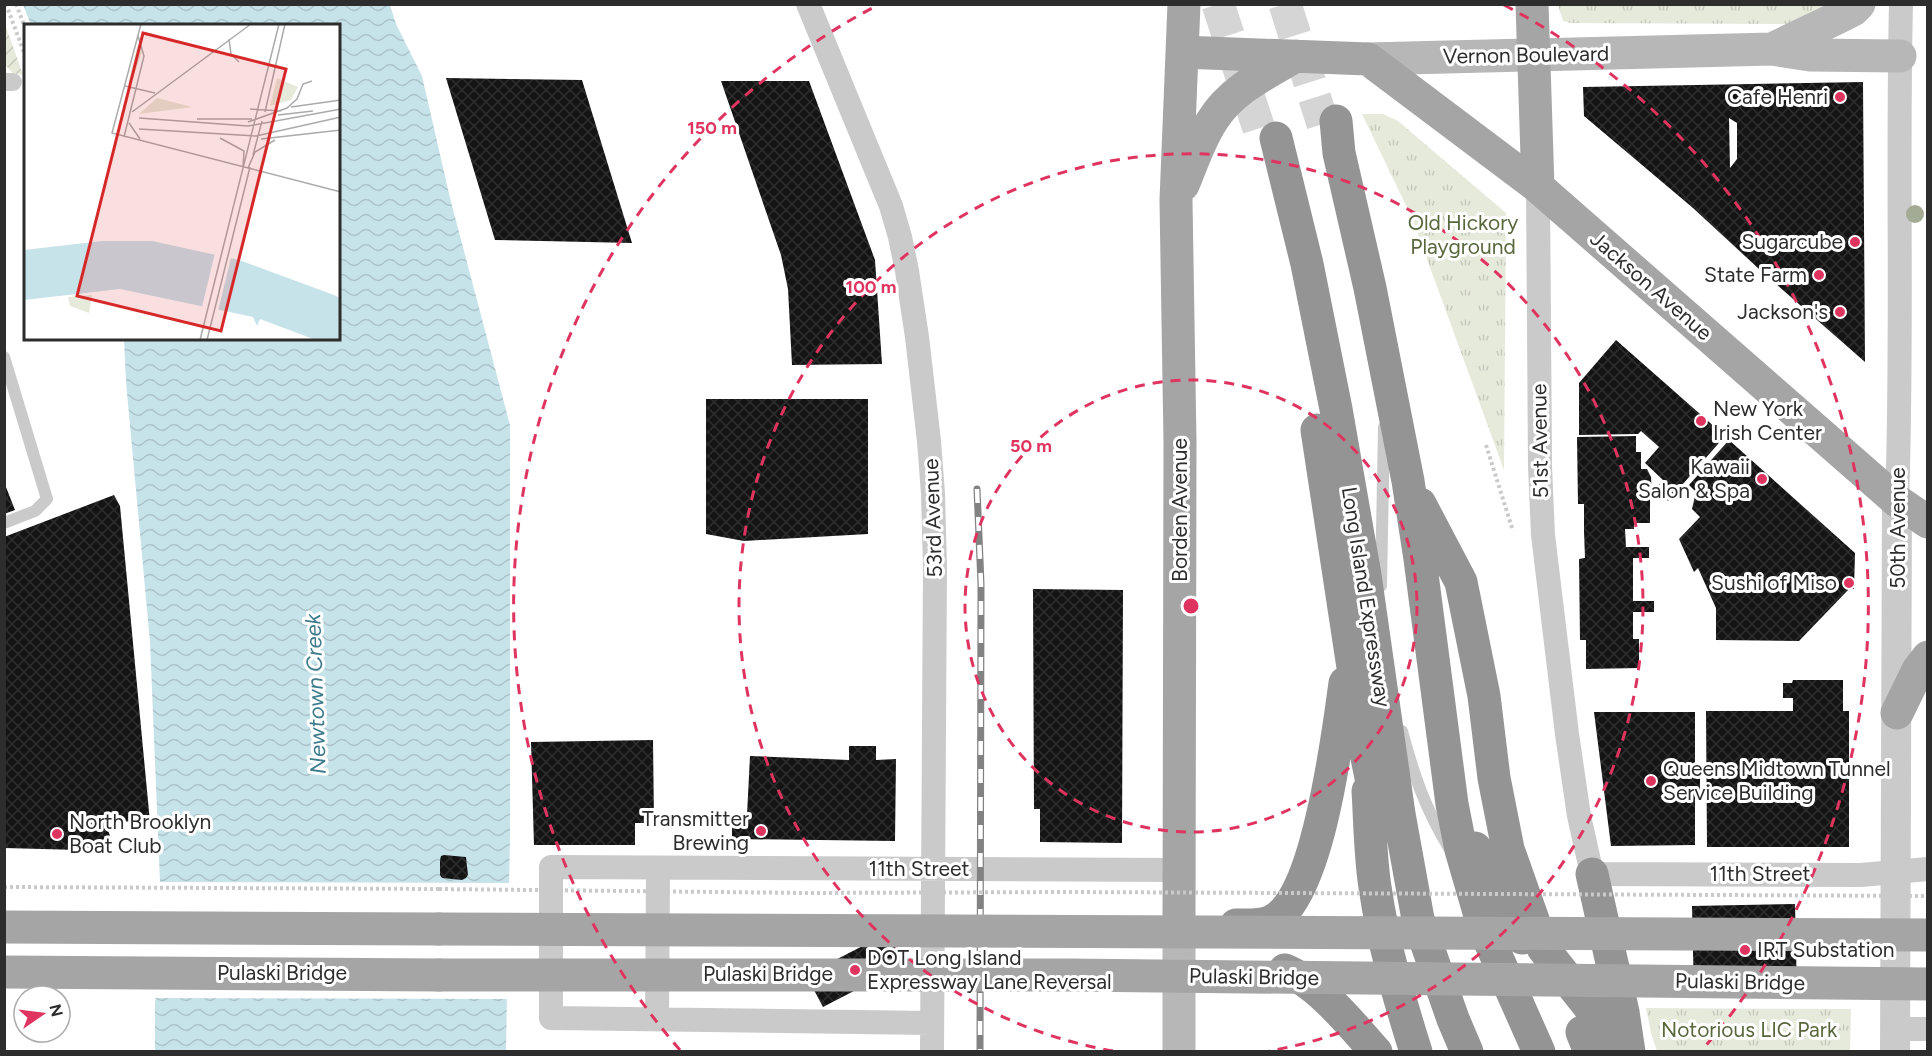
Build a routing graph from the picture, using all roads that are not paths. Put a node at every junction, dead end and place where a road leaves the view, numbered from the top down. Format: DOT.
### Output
graph roads {
  1 [pos="808,4"];
  2 [pos="1184,4"];
  3 [pos="1532,4"];
  4 [pos="1859,4"];
  5 [pos="1901,4"];
  6 [pos="1772,49"];
  7 [pos="1182,52"];
  8 [pos="1533,54"];
  9 [pos="1296,56"];
  10 [pos="1900,56"];
  11 [pos="1368,59"];
  12 [pos="1329,122"];
  13 [pos="1538,187"];
  14 [pos="1176,200"];
  15 [pos="4,357"];
  16 [pos="1386,366"];
  17 [pos="1336,410"];
  18 [pos="1408,481"];
  19 [pos="1898,501"];
  20 [pos="1928,522"];
  21 [pos="4,523"];
  22 [pos="1350,646"];
  23 [pos="1928,657"];
  24 [pos="1897,713"];
  25 [pos="1366,753"];
  26 [pos="1452,804"];
  27 [pos="1399,814"];
  28 [pos="658,868"];
  29 [pos="933,868"];
  30 [pos="1928,869"];
  31 [pos="1179,870"];
  32 [pos="1896,872"];
  33 [pos="1592,874"];
  34 [pos="1471,885"];
  35 [pos="1179,924"];
  36 [pos="4,927"];
  37 [pos="1928,935"];
  38 [pos="1179,964"];
  39 [pos="4,972"];
  40 [pos="1928,984"];
  41 [pos="657,1018"];
  42 [pos="932,1023"];
  43 [pos="1928,1029"];
  44 [pos="1895,1040"];
  45 [pos="1590,1045"];
  46 [pos="1373,1050"];
  47 [pos="932,1052"];
  48 [pos="1179,1052"];
  49 [pos="1416,1052"];
  50 [pos="1449,1052"];
  51 [pos="1467,1052"];
  52 [pos="1539,1052"];
  53 [pos="1627,1052"];
  1 -- 29 [label="street, 53rd Avenue"];
  2 -- 7 [label="main road, Borden Avenue"];
  3 -- 8 [label="main road, 51st Avenue"];
  4 -- 6 [label="main road, Vernon Boulevard"];
  5 -- 10 [label="street, 50th Avenue"];
  6 -- 8 [label="main road, Vernon Boulevard"];
  6 -- 10 [label="main road"];
  7 -- 9 [label="main road, Vernon Boulevard"];
  7 -- 14 [label="main road, Borden Avenue"];
  8 -- 11 [label="main road, Vernon Boulevard"];
  8 -- 13 [label="main road, 51st Avenue"];
  9 -- 11 [label="main road, Vernon Boulevard"];
  9 -- 14 [label="main road"];
  10 -- 19 [label="street, 50th Avenue"];
  11 -- 13 [label="main road, Jackson Avenue"];
  12 -- 16 [label="highway"];
  13 -- 19 [label="main road, Jackson Avenue"];
  13 -- 33 [label="street, 51st Avenue"];
  14 -- 31 [label="main road, Borden Avenue"];
  15 -- 21 [label="lane"];
  16 -- 17 [label="lane"];
  16 -- 18 [label="highway"];
  17 -- 22 [label="highway, Long Island Expressway"];
  17 -- 27 [label="highway, Long Island Expressway"];
  18 -- 26 [label="highway"];
  18 -- 53 [label="highway"];
  19 -- 20 [label="main road, Jackson Avenue"];
  19 -- 24 [label="street, 50th Avenue"];
  22 -- 25 [label="highway, Long Island Expressway"];
  22 -- 35 [label="highway"];
  23 -- 24 [label="main road"];
  24 -- 32 [label="street, 50th Avenue"];
  25 -- 49 [label="highway"];
  25 -- 50 [label="highway, Long Island Expressway"];
  26 -- 34 [label="highway"];
  26 -- 45 [label="highway"];
  27 -- 34 [label="lane"];
  27 -- 51 [label="highway, Long Island Expressway"];
  28 -- 29 [label="street, 11th Street"];
  28 -- 41 [label="street"];
  28 -- 41 [label="street, 11th Street"];
  29 -- 31 [label="street, 11th Street"];
  29 -- 42 [label="street, 53rd Avenue"];
  30 -- 32 [label="street, 11th Street"];
  31 -- 35 [label="main road, Borden Avenue"];
  32 -- 33 [label="street, 11th Street"];
  32 -- 44 [label="street, 50th Avenue"];
  33 -- 53 [label="highway"];
  34 -- 52 [label="highway"];
  35 -- 38 [label="main road, Borden Avenue"];
  36 -- 37 [label="main road, Pulaski Bridge, bridge"];
  38 -- 46 [label="highway"];
  38 -- 48 [label="main road, Borden Avenue"];
  39 -- 40 [label="main road, Pulaski Bridge, bridge"];
  41 -- 42 [label="street, 11th Street"];
  42 -- 47 [label="street, 53rd Avenue"];
  43 -- 44 [label="street"];
}
